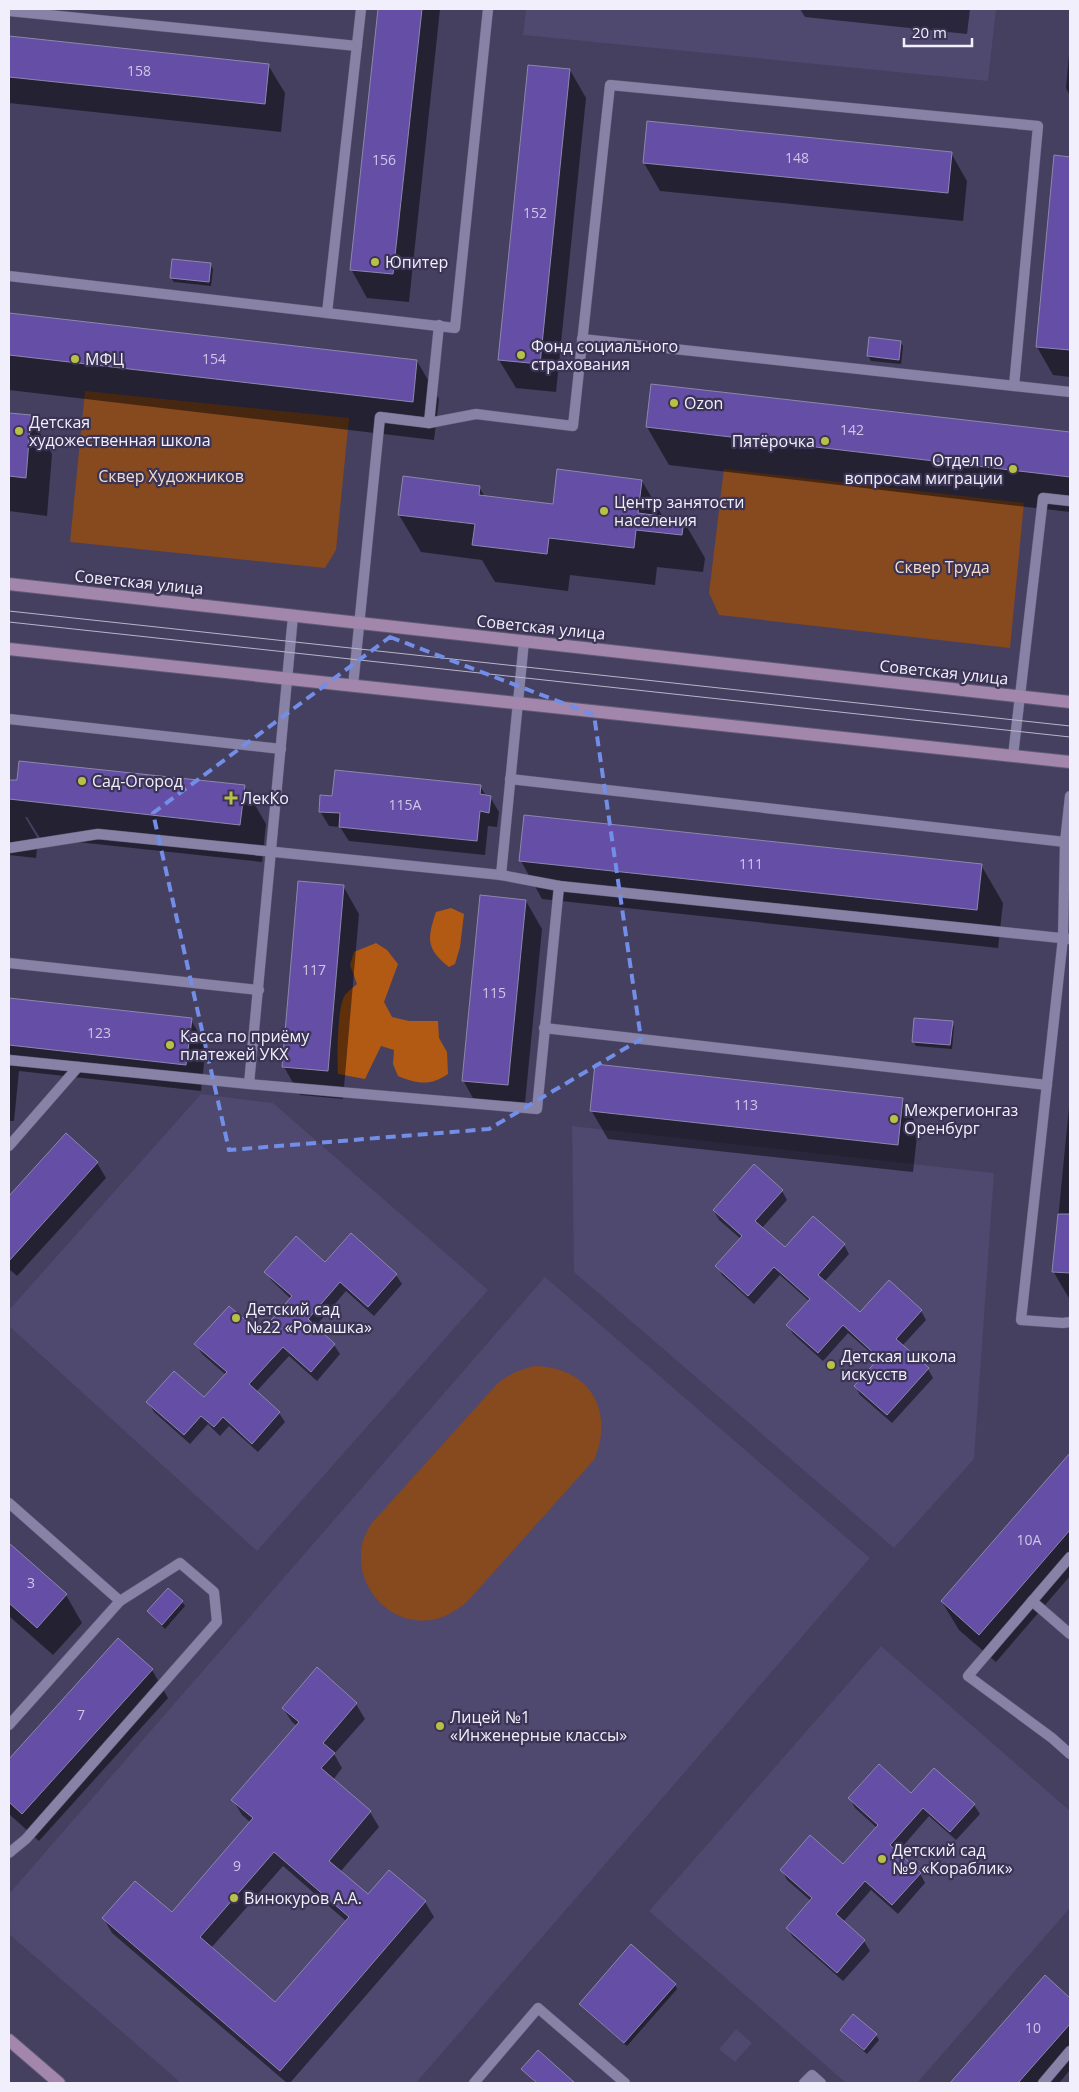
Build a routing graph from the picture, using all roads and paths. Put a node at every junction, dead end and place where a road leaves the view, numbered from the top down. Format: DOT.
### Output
graph roads {
  1 [pos="361,9"];
  2 [pos="488,9"];
  3 [pos="9,11"];
  4 [pos="357,46"];
  5 [pos="9,276"];
  6 [pos="327,313"];
  7 [pos="439,325"];
  8 [pos="582,340"];
  9 [pos="1014,386"];
  10 [pos="1070,392"];
  11 [pos="429,423"];
  12 [pos="1070,501"];
  13 [pos="9,584"];
  14 [pos="294,616"];
  15 [pos="359,623"];
  16 [pos="524,641"];
  17 [pos="9,649"];
  18 [pos="288,679"];
  19 [pos="353,686"];
  20 [pos="1020,696"];
  21 [pos="1070,702"];
  22 [pos="518,703"];
  23 [pos="9,719"];
  24 [pos="281,749"];
  25 [pos="1013,756"];
  26 [pos="1070,762"];
  27 [pos="510,779"];
  28 [pos="1070,796"];
  29 [pos="1065,842"];
  30 [pos="9,848"];
  31 [pos="272,852"];
  32 [pos="501,875"];
  33 [pos="559,886"];
  34 [pos="1067,939"];
  35 [pos="9,963"];
  36 [pos="259,990"];
  37 [pos="544,1028"];
  38 [pos="9,1060"];
  39 [pos="78,1067"];
  40 [pos="250,1084"];
  41 [pos="1047,1085"];
  42 [pos="9,1146"];
  43 [pos="1070,1322"];
  44 [pos="9,1503"];
  45 [pos="1070,1557"];
  46 [pos="120,1601"];
  47 [pos="1032,1601"];
  48 [pos="1070,1634"];
  49 [pos="9,1725"];
  50 [pos="1070,1754"];
  51 [pos="9,1853"];
  52 [pos="9,2040"];
  53 [pos="1070,2051"];
  54 [pos="59,2083"];
  55 [pos="474,2083"];
  56 [pos="625,2083"];
  57 [pos="804,2083"];
  58 [pos="822,2083"];
  59 [pos="1043,2083"];
  1 -- 4 [label="lane"];
  2 -- 7 [label="lane"];
  3 -- 4 [label="lane"];
  4 -- 6 [label="lane"];
  5 -- 6 [label="lane"];
  6 -- 7 [label="lane"];
  7 -- 11 [label="lane"];
  8 -- 9 [label="lane"];
  8 -- 9 [label="lane"];
  8 -- 11 [label="lane"];
  9 -- 10 [label="lane"];
  11 -- 15 [label="lane"];
  12 -- 20 [label="lane"];
  13 -- 14 [label="main road, Советская улица"];
  14 -- 15 [label="main road, Советская улица"];
  14 -- 18 [label="lane"];
  15 -- 16 [label="main road, Советская улица"];
  15 -- 19 [label="lane"];
  16 -- 20 [label="main road, Советская улица"];
  16 -- 22 [label="lane"];
  17 -- 18 [label="main road"];
  18 -- 19 [label="main road"];
  18 -- 24 [label="lane"];
  19 -- 22 [label="main road"];
  20 -- 21 [label="main road, Советская улица"];
  20 -- 25 [label="lane"];
  22 -- 25 [label="main road"];
  22 -- 27 [label="lane"];
  23 -- 24 [label="lane"];
  24 -- 31 [label="lane"];
  25 -- 26 [label="main road"];
  27 -- 29 [label="lane"];
  27 -- 32 [label="lane"];
  28 -- 29 [label="lane"];
  29 -- 34 [label="lane"];
  30 -- 31 [label="lane"];
  31 -- 32 [label="lane"];
  31 -- 36 [label="lane"];
  32 -- 33 [label="lane"];
  33 -- 34 [label="lane"];
  33 -- 37 [label="lane"];
  34 -- 41 [label="lane"];
  35 -- 36 [label="lane"];
  36 -- 40 [label="lane"];
  37 -- 40 [label="lane"];
  37 -- 41 [label="lane"];
  38 -- 39 [label="lane"];
  39 -- 40 [label="lane"];
  39 -- 42 [label="lane"];
  41 -- 43 [label="lane"];
  44 -- 46 [label="lane"];
  45 -- 47 [label="lane"];
  46 -- 49 [label="lane"];
  46 -- 51 [label="lane"];
  47 -- 48 [label="lane"];
  47 -- 50 [label="lane"];
  52 -- 54 [label="main road"];
  53 -- 59 [label="lane"];
  55 -- 56 [label="lane"];
  57 -- 58 [label="lane"];
}
